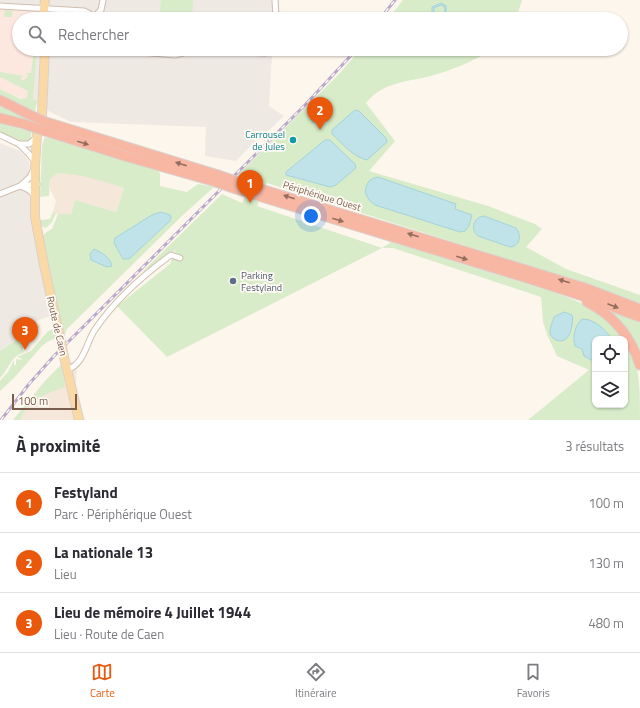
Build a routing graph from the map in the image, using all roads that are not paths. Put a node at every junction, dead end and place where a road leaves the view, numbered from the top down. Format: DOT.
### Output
graph roads {
  1 [pos="49,0"];
  2 [pos="103,0"];
  3 [pos="275,0"];
  4 [pos="0,6"];
  5 [pos="46,6"];
  6 [pos="86,12"];
  7 [pos="100,12"];
  8 [pos="276,12"];
  9 [pos="41,56"];
  10 [pos="45,56"];
  11 [pos="0,100"];
  12 [pos="0,103"];
  13 [pos="28,114"];
  14 [pos="0,118"];
  15 [pos="40,131"];
  16 [pos="0,135"];
  17 [pos="21,146"];
  18 [pos="35,164"];
  19 [pos="37,184"];
  20 [pos="20,186"];
  21 [pos="263,193"];
  22 [pos="0,194"];
  23 [pos="35,196"];
  24 [pos="38,231"];
  25 [pos="180,258"];
  26 [pos="530,279"];
  27 [pos="640,309"];
  28 [pos="640,317"];
  29 [pos="640,365"];
  30 [pos="67,370"];
  31 [pos="79,420"];
  1 -- 5 [label="main road"];
  2 -- 7 [label="street"];
  3 -- 8 [label="street"];
  4 -- 5 [label="street"];
  5 -- 6 [label="street"];
  9 -- 15 [label="main road, Route de Caen"];
  10 -- 15 [label="main road, Route de Caen"];
  11 -- 13 [label="highway, Périphérique Ouest"];
  12 -- 13 [label="highway"];
  13 -- 15 [label="highway, Périphérique Ouest, bridge"];
  14 -- 15 [label="highway, Périphérique Ouest, bridge"];
  15 -- 17 [label="street"];
  15 -- 17 [label="street"];
  15 -- 18 [label="main road, Route de Caen"];
  15 -- 19 [label="main road, Route de Caen"];
  15 -- 21 [label="highway, Périphérique Ouest, bridge"];
  16 -- 17 [label="street"];
  17 -- 18 [label="street"];
  18 -- 19 [label="main road, Route de Caen"];
  18 -- 20 [label="street"];
  19 -- 20 [label="street"];
  19 -- 23 [label="main road, Route de Caen"];
  19 -- 24 [label="main road, Route de Caen"];
  20 -- 22 [label="street"];
  20 -- 23 [label="street"];
  21 -- 26 [label="highway, Périphérique Ouest, one-way"];
  27 -- 21 [label="highway, Périphérique Ouest, one-way"];
  23 -- 24 [label="main road, Route de Caen"];
  24 -- 30 [label="main road, Route de Caen, bridge"];
  25 -- 30 [label="street"];
  26 -- 28 [label="highway, Périphérique Ouest, one-way"];
  26 -- 29 [label="highway"];
  30 -- 31 [label="main road, Route de Caen"];
}
